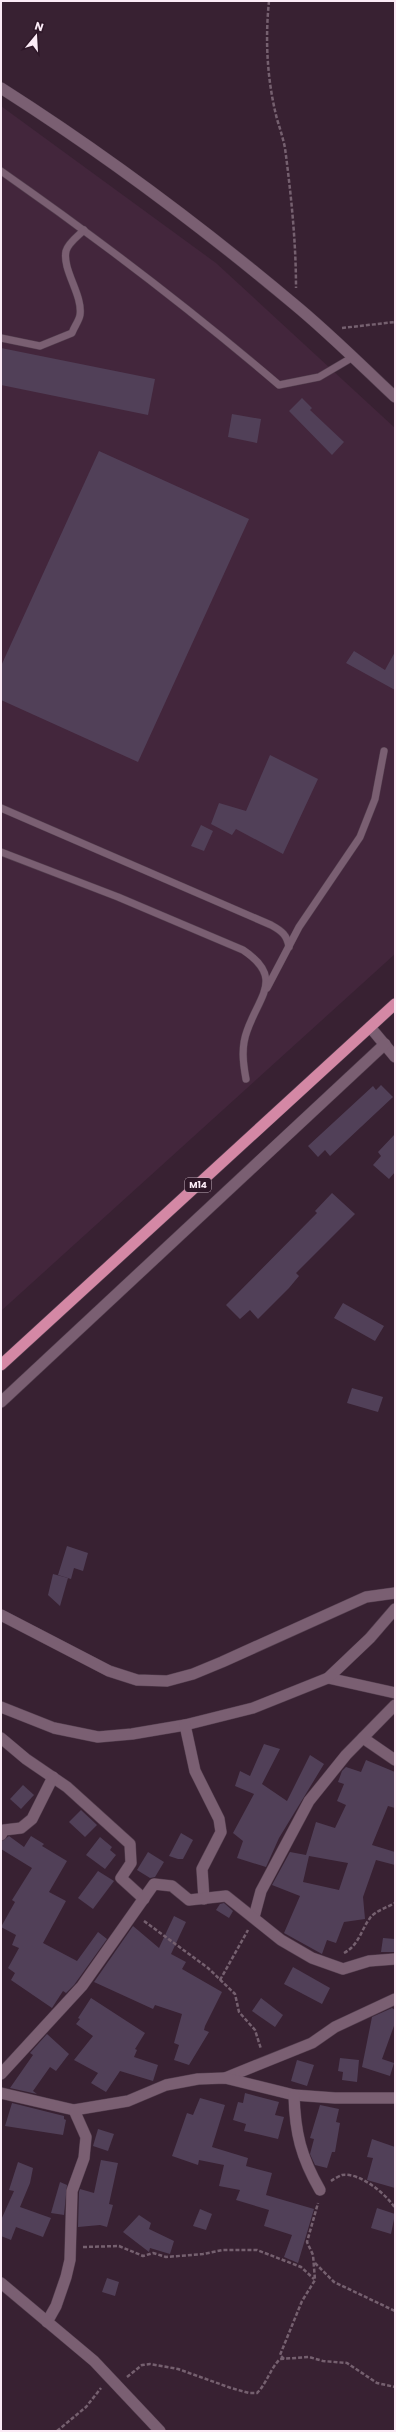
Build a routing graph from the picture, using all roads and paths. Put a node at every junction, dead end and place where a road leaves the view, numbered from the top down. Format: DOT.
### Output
graph roads {
  1 [pos="269,1"];
  2 [pos="1,88"];
  3 [pos="1,171"];
  4 [pos="84,230"];
  5 [pos="296,305"];
  6 [pos="395,322"];
  7 [pos="324,331"];
  8 [pos="1,338"];
  9 [pos="353,357"];
  10 [pos="395,397"];
  11 [pos="384,751"];
  12 [pos="1,808"];
  13 [pos="1,852"];
  14 [pos="289,947"];
  15 [pos="266,990"];
  16 [pos="395,1004"];
  17 [pos="370,1027"];
  18 [pos="385,1044"];
  19 [pos="395,1057"];
  20 [pos="246,1080"];
  21 [pos="1,1365"];
  22 [pos="1,1402"];
  23 [pos="395,1593"];
  24 [pos="395,1609"];
  25 [pos="1,1615"];
  26 [pos="328,1678"];
  27 [pos="395,1692"];
  28 [pos="395,1705"];
  29 [pos="1,1707"];
  30 [pos="185,1725"];
  31 [pos="1,1738"];
  32 [pos="363,1738"];
  33 [pos="395,1760"];
  34 [pos="53,1777"];
  35 [pos="1,1835"];
  36 [pos="204,1898"];
  37 [pos="144,1899"];
  38 [pos="395,1904"];
  39 [pos="134,1913"];
  40 [pos="254,1917"];
  41 [pos="317,1959"];
  42 [pos="395,1959"];
  43 [pos="220,1980"];
  44 [pos="395,1999"];
  45 [pos="266,2060"];
  46 [pos="1,2074"];
  47 [pos="225,2078"];
  48 [pos="1,2093"];
  49 [pos="294,2095"];
  50 [pos="395,2098"];
  51 [pos="74,2110"];
  52 [pos="320,2190"];
  53 [pos="395,2208"];
  54 [pos="70,2247"];
  55 [pos="314,2263"];
  56 [pos="315,2280"];
  57 [pos="1,2283"];
  58 [pos="395,2311"];
  59 [pos="47,2322"];
  60 [pos="284,2359"];
  61 [pos="116,2384"];
  62 [pos="395,2387"];
  63 [pos="57,2431"];
  64 [pos="160,2431"];
  1 -- 5 [label="path"];
  2 -- 5 [label="street"];
  3 -- 4 [label="lane"];
  4 -- 8 [label="lane"];
  4 -- 9 [label="lane"];
  5 -- 7 [label="street"];
  6 -- 7 [label="path"];
  7 -- 9 [label="street"];
  9 -- 10 [label="street"];
  11 -- 14 [label="lane"];
  12 -- 14 [label="lane"];
  13 -- 15 [label="lane"];
  14 -- 15 [label="lane"];
  15 -- 20 [label="lane"];
  16 -- 17 [label="highway, M14"];
  17 -- 18 [label="street"];
  17 -- 21 [label="highway, M14"];
  18 -- 19 [label="street"];
  18 -- 22 [label="street"];
  23 -- 25 [label="street"];
  24 -- 26 [label="street"];
  26 -- 27 [label="street"];
  26 -- 30 [label="street"];
  28 -- 32 [label="street"];
  29 -- 30 [label="street"];
  30 -- 36 [label="street"];
  31 -- 34 [label="street"];
  32 -- 33 [label="street"];
  32 -- 40 [label="street"];
  34 -- 35 [label="street"];
  34 -- 37 [label="street"];
  36 -- 37 [label="street"];
  36 -- 40 [label="street"];
  37 -- 39 [label="street"];
  38 -- 41 [label="path"];
  39 -- 43 [label="path"];
  39 -- 46 [label="street"];
  40 -- 41 [label="street"];
  40 -- 43 [label="path"];
  41 -- 42 [label="street"];
  43 -- 45 [label="path"];
  44 -- 45 [label="street"];
  45 -- 47 [label="street"];
  47 -- 49 [label="street"];
  47 -- 51 [label="street"];
  48 -- 51 [label="street"];
  49 -- 50 [label="street"];
  49 -- 52 [label="street"];
  51 -- 54 [label="street"];
  52 -- 53 [label="path"];
  52 -- 55 [label="path"];
  54 -- 56 [label="path"];
  54 -- 59 [label="street"];
  55 -- 56 [label="path"];
  55 -- 58 [label="path"];
  56 -- 60 [label="path"];
  57 -- 59 [label="street"];
  59 -- 61 [label="street"];
  60 -- 61 [label="path"];
  60 -- 62 [label="path"];
  61 -- 63 [label="path"];
  61 -- 64 [label="street"];
}
